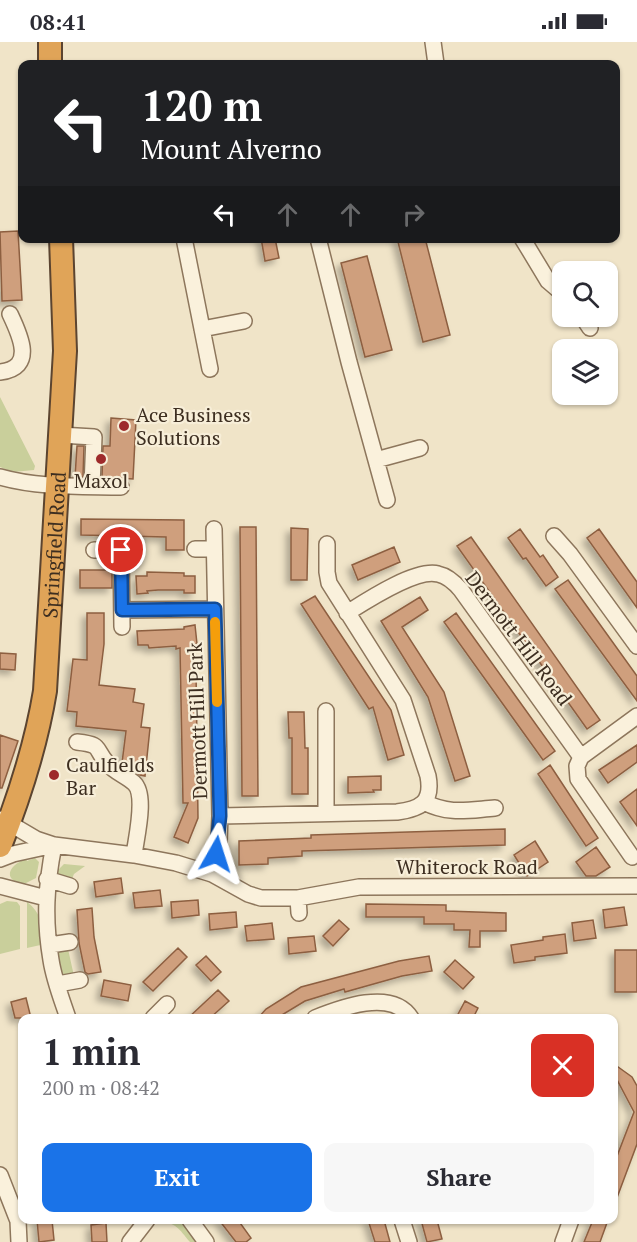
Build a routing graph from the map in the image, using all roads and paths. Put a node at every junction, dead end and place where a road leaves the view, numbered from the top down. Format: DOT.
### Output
graph roads {
  1 [pos="50,42"];
  2 [pos="433,42"];
  3 [pos="50,60"];
  4 [pos="435,60"];
  5 [pos="61,243"];
  6 [pos="185,243"];
  7 [pos="319,243"];
  8 [pos="525,243"];
  9 [pos="552,284"];
  10 [pos="10,314"];
  11 [pos="244,321"];
  12 [pos="202,329"];
  13 [pos="210,369"];
  14 [pos="0,372"];
  15 [pos="60,435"];
  16 [pos="420,448"];
  17 [pos="376,460"];
  18 [pos="0,477"];
  19 [pos="56,484"];
  20 [pos="92,486"];
  21 [pos="121,487"];
  22 [pos="387,500"];
  23 [pos="214,529"];
  24 [pos="554,536"];
  25 [pos="327,544"];
  26 [pos="195,549"];
  27 [pos="214,549"];
  28 [pos="94,550"];
  29 [pos="215,609"];
  30 [pos="122,610"];
  31 [pos="347,613"];
  32 [pos="122,627"];
  33 [pos="637,646"];
  34 [pos="326,711"];
  35 [pos="637,717"];
  36 [pos="77,742"];
  37 [pos="580,757"];
  38 [pos="424,802"];
  39 [pos="495,808"];
  40 [pos="326,814"];
  41 [pos="220,816"];
  42 [pos="5,820"];
  43 [pos="54,845"];
  44 [pos="0,846"];
  45 [pos="134,855"];
  46 [pos="632,857"];
  47 [pos="0,860"];
  48 [pos="212,874"];
  49 [pos="47,879"];
  50 [pos="0,886"];
  51 [pos="70,886"];
  52 [pos="637,886"];
  53 [pos="46,898"];
  54 [pos="70,942"];
  55 [pos="50,945"];
  56 [pos="80,980"];
  57 [pos="58,984"];
  58 [pos="167,1004"];
  59 [pos="67,1014"];
  60 [pos="157,1014"];
  61 [pos="325,1014"];
  62 [pos="408,1014"];
  63 [pos="0,1175"];
  64 [pos="18,1221"];
  65 [pos="18,1224"];
  66 [pos="144,1224"];
  67 [pos="193,1224"];
  68 [pos="403,1224"];
  69 [pos="569,1224"];
  70 [pos="19,1242"];
  71 [pos="130,1242"];
  72 [pos="206,1242"];
  73 [pos="409,1242"];
  74 [pos="562,1242"];
  1 -- 3 [label="highway"];
  2 -- 4 [label="street"];
  5 -- 15 [label="highway, Springfield Road"];
  6 -- 12 [label="street"];
  7 -- 17 [label="street"];
  8 -- 9 [label="street"];
  10 -- 14 [label="street"];
  11 -- 12 [label="street"];
  12 -- 13 [label="street"];
  15 -- 19 [label="highway, Springfield Road"];
  15 -- 20 [label="street"];
  16 -- 17 [label="street"];
  17 -- 22 [label="street"];
  18 -- 19 [label="street"];
  19 -- 20 [label="street"];
  19 -- 42 [label="highway, Springfield Road"];
  20 -- 21 [label="street"];
  23 -- 27 [label="street, Dermott Hill Park"];
  24 -- 33 [label="street"];
  25 -- 31 [label="street"];
  26 -- 27 [label="street"];
  27 -- 29 [label="street, Dermott Hill Park"];
  28 -- 30 [label="street"];
  29 -- 30 [label="street"];
  29 -- 41 [label="street, Dermott Hill Park"];
  30 -- 32 [label="street"];
  31 -- 37 [label="street, Dermott Hill Road"];
  31 -- 38 [label="street"];
  34 -- 40 [label="street"];
  35 -- 37 [label="street"];
  36 -- 45 [label="street"];
  37 -- 46 [label="street"];
  38 -- 39 [label="street"];
  38 -- 40 [label="street"];
  40 -- 41 [label="street"];
  41 -- 48 [label="street, Dermott Hill Park"];
  42 -- 43 [label="street, Whiterock Road"];
  42 -- 44 [label="highway, Springfield Road"];
  43 -- 45 [label="street, Whiterock Road"];
  43 -- 47 [label="street"];
  43 -- 49 [label="street"];
  45 -- 48 [label="street, Whiterock Road"];
  48 -- 52 [label="street, Whiterock Road"];
  49 -- 51 [label="street"];
  49 -- 53 [label="street"];
  50 -- 53 [label="street"];
  53 -- 55 [label="street"];
  54 -- 55 [label="street"];
  55 -- 57 [label="street"];
  56 -- 57 [label="street"];
  57 -- 59 [label="street"];
  58 -- 60 [label="street"];
  61 -- 62 [label="street"];
  63 -- 64 [label="street"];
  65 -- 70 [label="street"];
  66 -- 71 [label="street"];
  67 -- 72 [label="street"];
  68 -- 73 [label="street"];
  69 -- 74 [label="street"];
}
